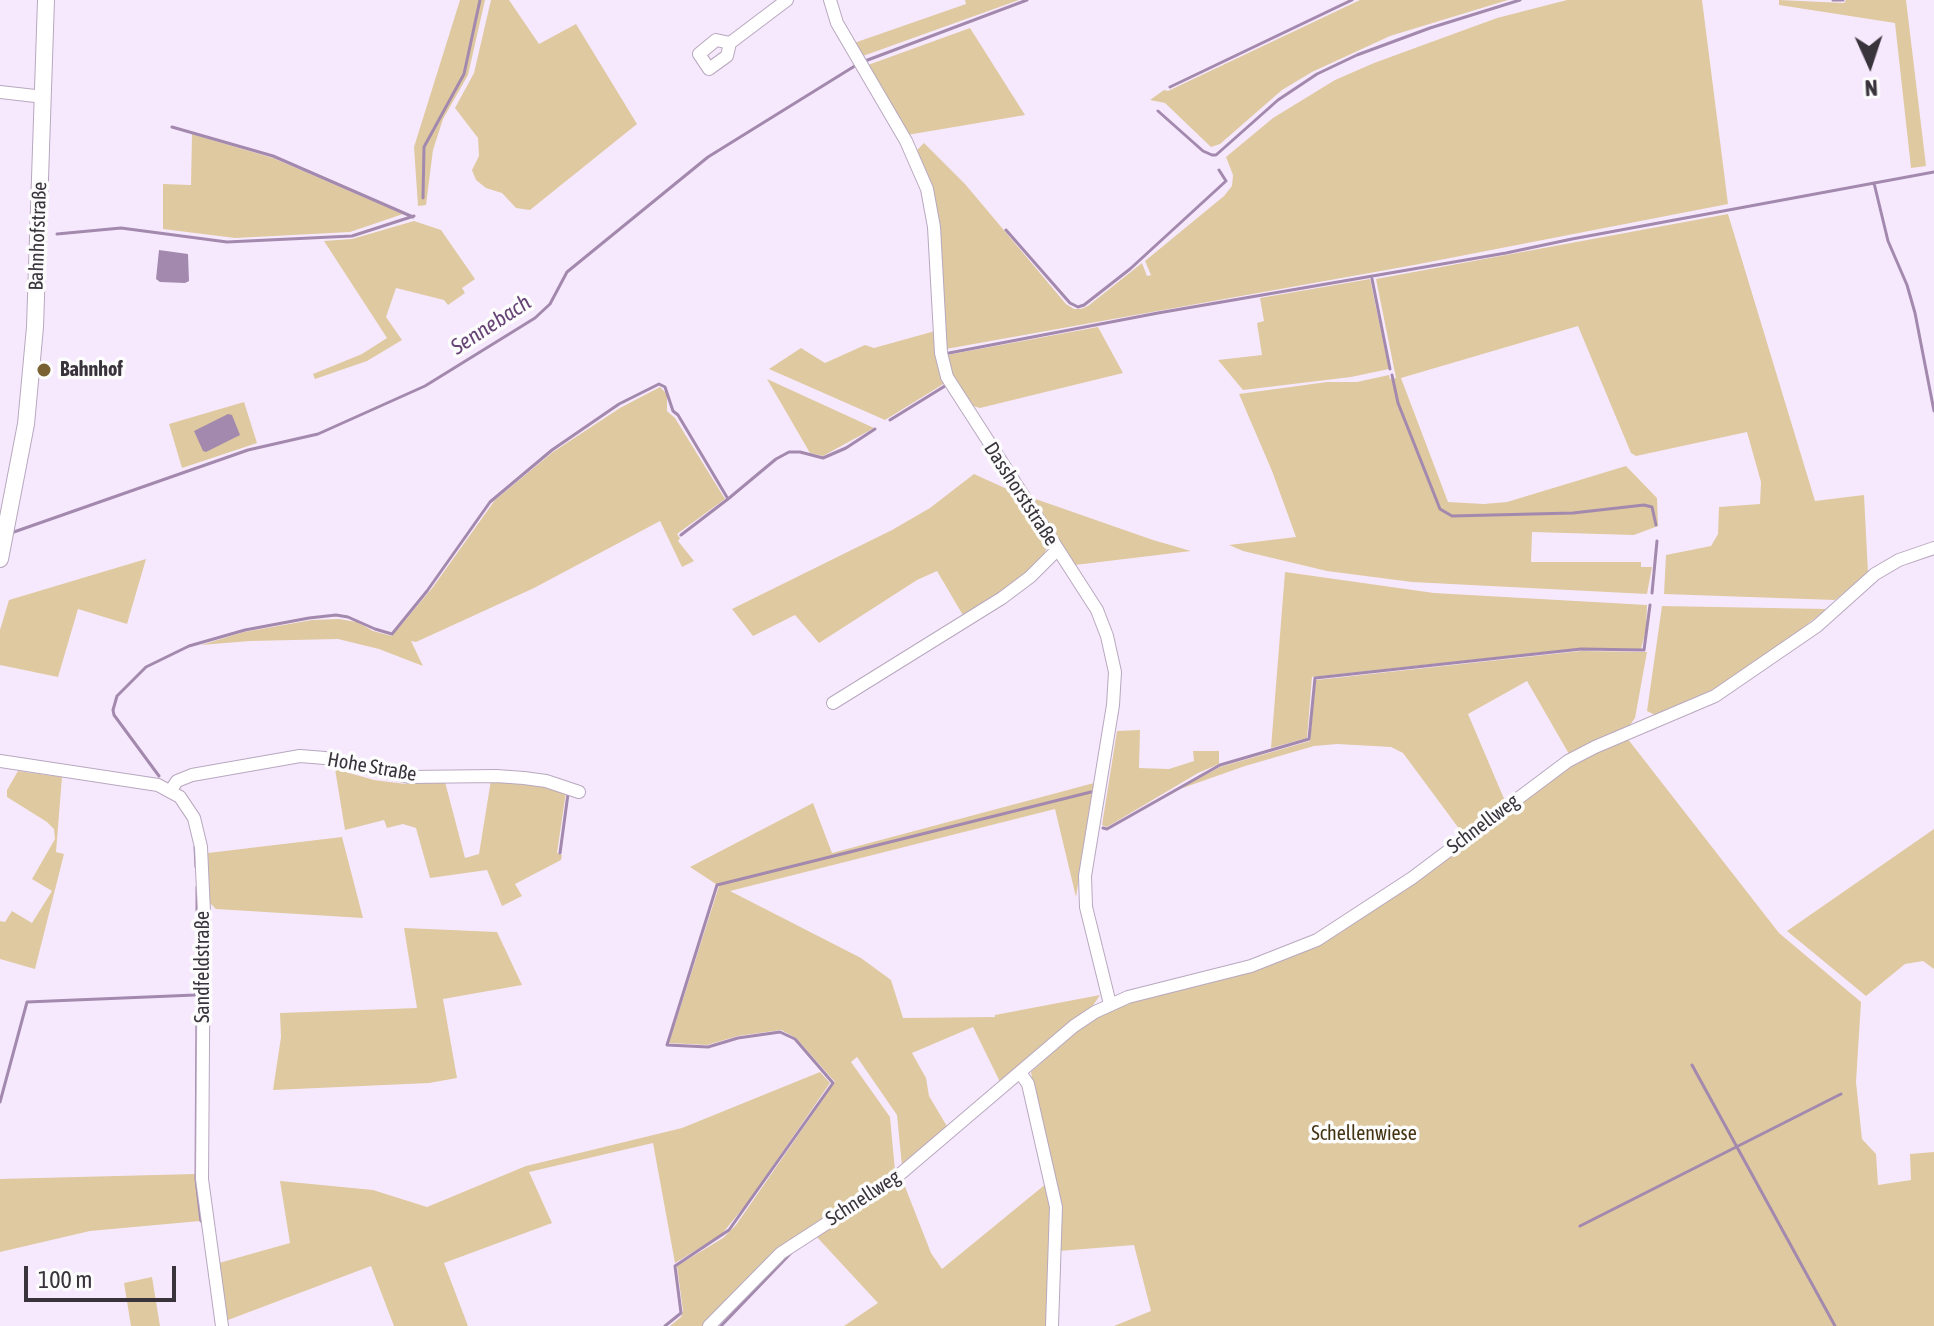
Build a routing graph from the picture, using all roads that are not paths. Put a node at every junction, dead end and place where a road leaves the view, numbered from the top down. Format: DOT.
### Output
graph roads {
  1 [pos="46,0"];
  2 [pos="787,0"];
  3 [pos="830,0"];
  4 [pos="730,43"];
  5 [pos="0,92"];
  6 [pos="44,97"];
  7 [pos="1934,548"];
  8 [pos="1057,550"];
  9 [pos="2,552"];
  10 [pos="833,703"];
  11 [pos="0,761"];
  12 [pos="171,790"];
  13 [pos="579,792"];
  14 [pos="1110,1004"];
  15 [pos="1021,1074"];
  16 [pos="222,1326"];
  17 [pos="709,1326"];
  18 [pos="1052,1326"];
  1 -- 6 [label="main road, Bahnhofstraße"];
  2 -- 4 [label="street"];
  3 -- 8 [label="street, Dasshorststraße"];
  5 -- 6 [label="street"];
  6 -- 9 [label="main road, Bahnhofstraße"];
  7 -- 14 [label="street, Schnellweg"];
  8 -- 10 [label="street"];
  8 -- 14 [label="street, Dasshorststraße"];
  11 -- 12 [label="street"];
  12 -- 13 [label="street, Hohe Straße"];
  12 -- 16 [label="street, Sandfeldstraße"];
  14 -- 15 [label="street, Schnellweg"];
  15 -- 17 [label="street, Schnellweg"];
  15 -- 18 [label="street"];
}
